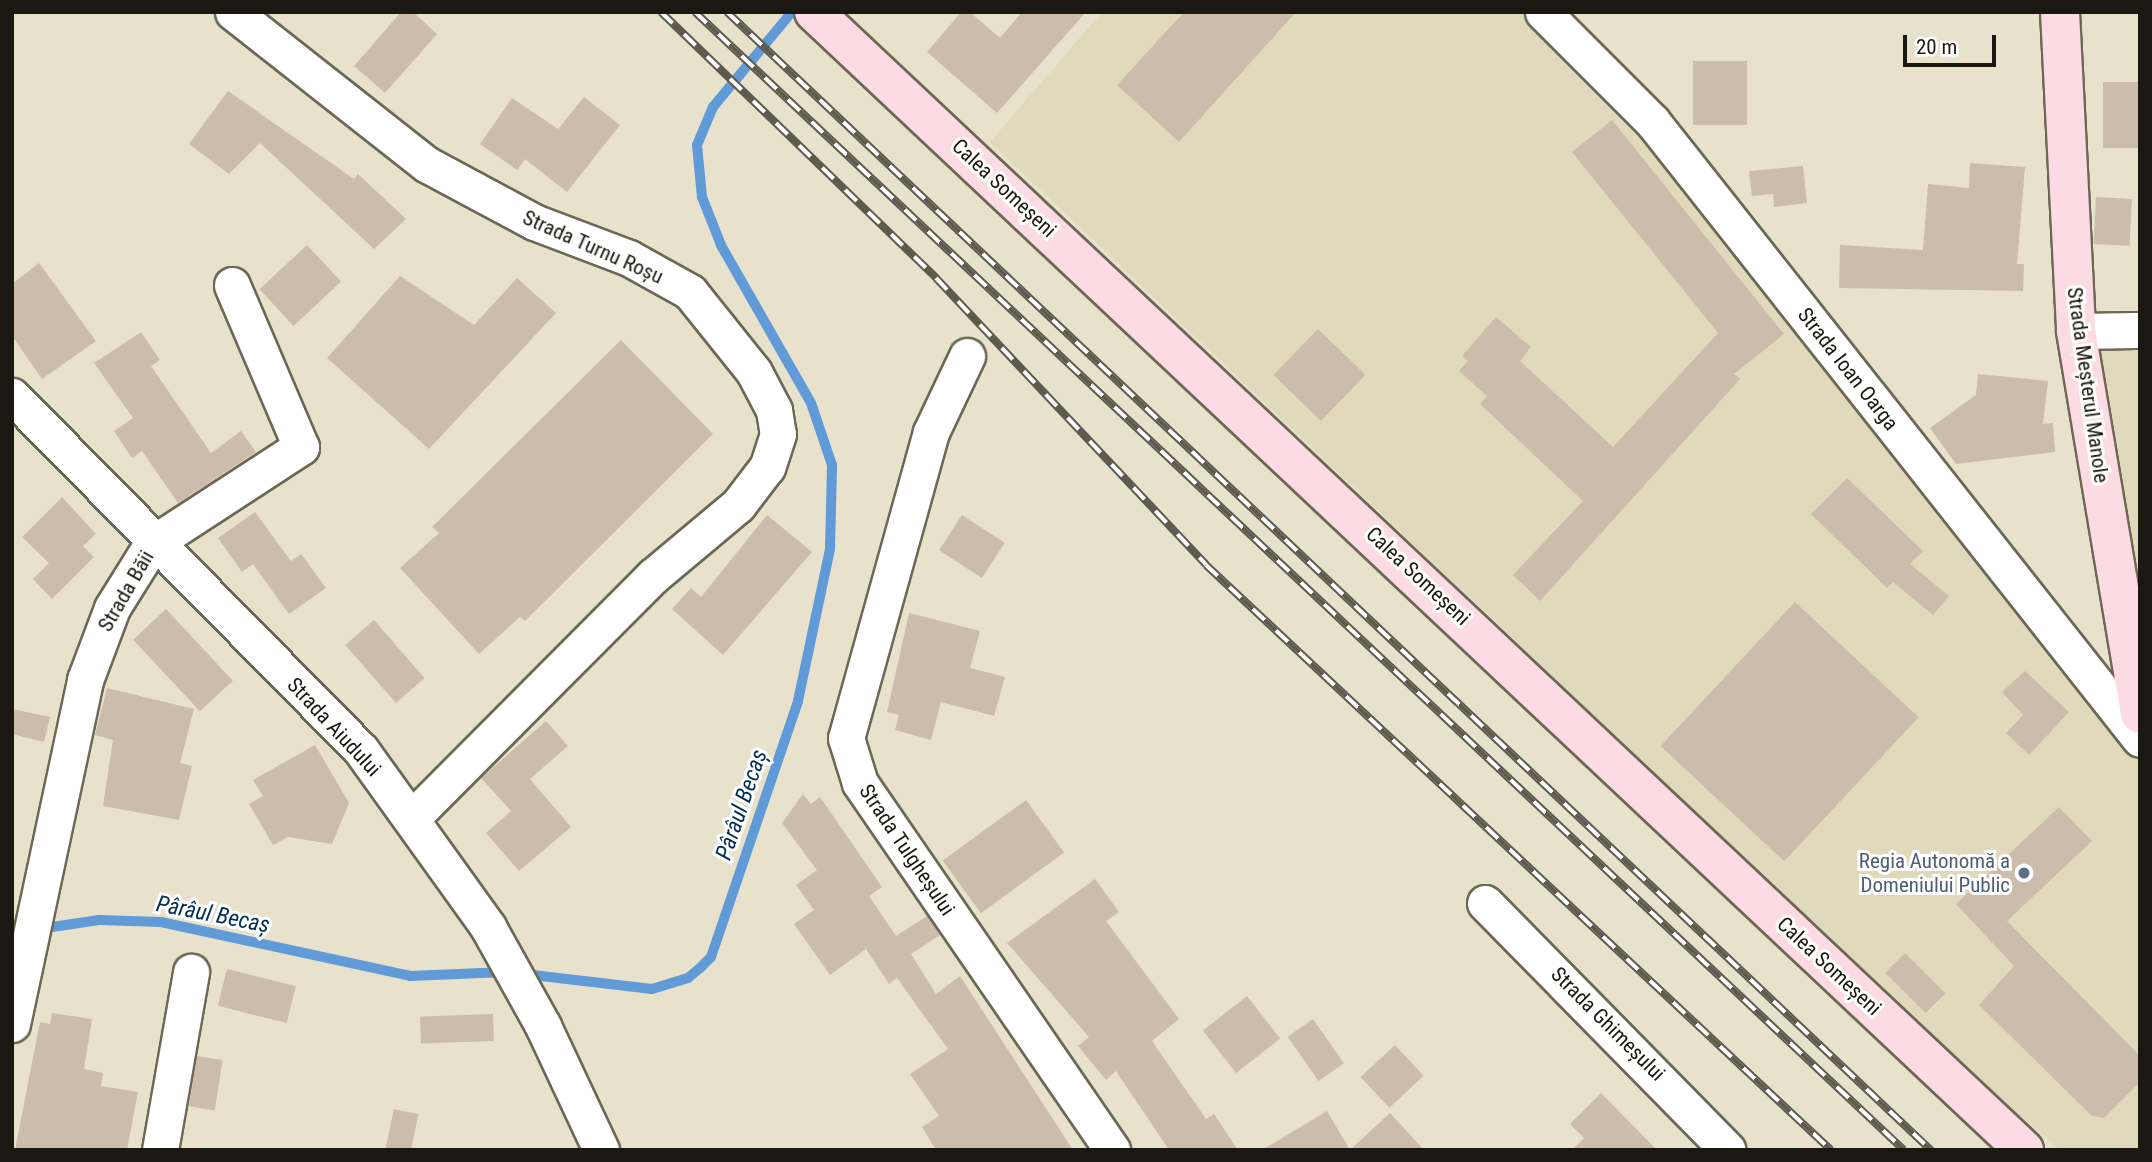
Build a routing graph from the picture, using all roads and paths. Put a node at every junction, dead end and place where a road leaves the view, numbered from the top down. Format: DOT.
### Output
graph roads {
  1 [pos="233,12"];
  2 [pos="1543,12"];
  3 [pos="2060,12"];
  4 [pos="821,15"];
  5 [pos="232,285"];
  6 [pos="2140,330"];
  7 [pos="2076,331"];
  8 [pos="967,356"];
  9 [pos="12,396"];
  10 [pos="152,544"];
  11 [pos="2140,713"];
  12 [pos="2140,739"];
  13 [pos="413,817"];
  14 [pos="1485,903"];
  15 [pos="191,972"];
  16 [pos="12,1024"];
  17 [pos="2023,1148"];
  18 [pos="160,1150"];
  19 [pos="601,1150"];
  20 [pos="1112,1150"];
  21 [pos="1728,1150"];
  1 -- 13 [label="street, Strada Turnu Roșu"];
  2 -- 12 [label="street, Strada Ioan Oarga"];
  3 -- 7 [label="main road, Strada Meșterul Manole"];
  4 -- 17 [label="main road, Calea Someșeni"];
  5 -- 10 [label="street, Strada Băii"];
  6 -- 7 [label="street"];
  7 -- 11 [label="main road, Strada Meșterul Manole"];
  8 -- 20 [label="street, Strada Tulgheșului"];
  9 -- 10 [label="street, Strada Aiudului"];
  10 -- 13 [label="street, Strada Aiudului"];
  10 -- 16 [label="street, Strada Băii"];
  13 -- 19 [label="street, Strada Aiudului"];
  14 -- 21 [label="street, Strada Ghimeșului"];
  15 -- 18 [label="street"];
}
